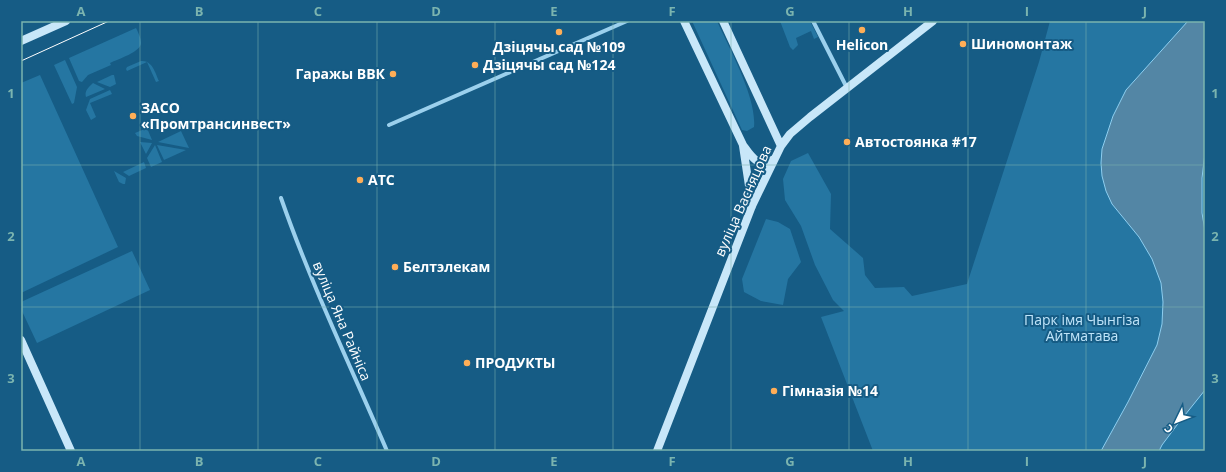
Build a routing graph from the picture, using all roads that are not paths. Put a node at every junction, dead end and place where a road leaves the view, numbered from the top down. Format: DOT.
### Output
graph roads {
  1 [pos="66,21"];
  2 [pos="627,21"];
  3 [pos="684,21"];
  4 [pos="723,21"];
  5 [pos="814,21"];
  6 [pos="934,21"];
  7 [pos="21,41"];
  8 [pos="847,88"];
  9 [pos="389,125"];
  10 [pos="743,145"];
  11 [pos="781,146"];
  12 [pos="774,158"];
  13 [pos="281,198"];
  14 [pos="752,206"];
  15 [pos="21,340"];
  16 [pos="71,451"];
  17 [pos="387,451"];
  18 [pos="657,451"];
  1 -- 7 [label="street"];
  2 -- 9 [label="street"];
  3 -- 10 [label="street"];
  4 -- 11 [label="street"];
  5 -- 8 [label="street"];
  6 -- 8 [label="street, вуліца Васняцова"];
  8 -- 11 [label="street, вуліца Васняцова"];
  10 -- 12 [label="street"];
  10 -- 14 [label="street"];
  11 -- 12 [label="street, вуліца Васняцова"];
  12 -- 14 [label="street, вуліца Васняцова"];
  13 -- 17 [label="street, вуліца Яна Райніса"];
  14 -- 18 [label="street, вуліца Васняцова"];
  15 -- 16 [label="street"];
}
